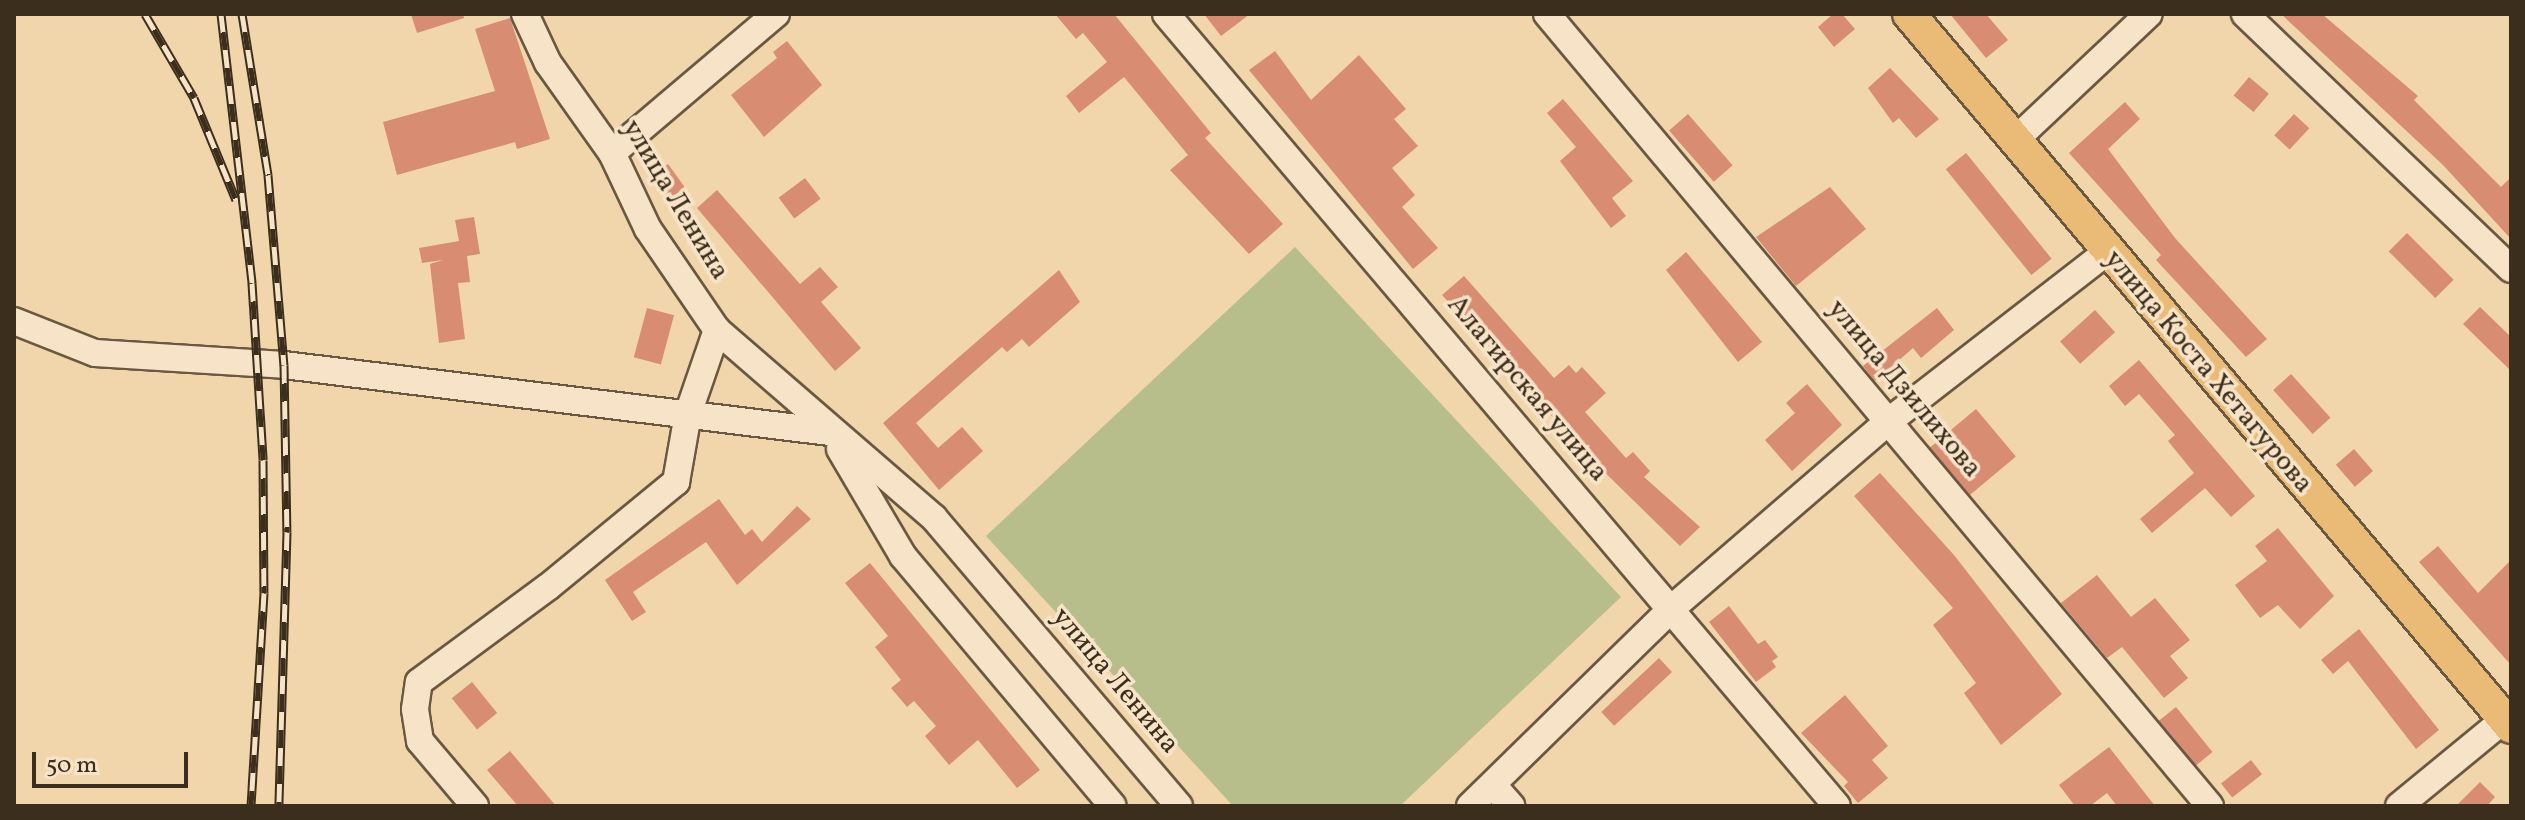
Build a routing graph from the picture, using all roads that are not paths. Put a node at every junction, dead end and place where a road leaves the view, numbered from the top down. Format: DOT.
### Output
graph roads {
  1 [pos="525,14"];
  2 [pos="776,14"];
  3 [pos="1166,14"];
  4 [pos="1547,14"];
  5 [pos="1909,14"];
  6 [pos="2149,14"];
  7 [pos="2245,14"];
  8 [pos="2014,141"];
  9 [pos="612,153"];
  10 [pos="2107,252"];
  11 [pos="2511,269"];
  12 [pos="14,321"];
  13 [pos="717,330"];
  14 [pos="688,414"];
  15 [pos="1889,421"];
  16 [pos="830,432"];
  17 [pos="1671,609"];
  18 [pos="2508,723"];
  19 [pos="1493,785"];
  20 [pos="475,806"];
  21 [pos="1113,806"];
  22 [pos="1179,806"];
  23 [pos="1470,806"];
  24 [pos="1511,806"];
  25 [pos="1837,806"];
  26 [pos="2210,806"];
  27 [pos="2399,806"];
  1 -- 9 [label="street, улица Ленина"];
  2 -- 9 [label="street"];
  3 -- 17 [label="street, Алагирская улица"];
  4 -- 15 [label="street, улица Дзилихова"];
  5 -- 8 [label="main road, улица Коста Хетагурова"];
  6 -- 8 [label="street"];
  7 -- 11 [label="street"];
  8 -- 10 [label="main road, улица Коста Хетагурова"];
  9 -- 13 [label="street, улица Ленина"];
  10 -- 15 [label="street"];
  10 -- 18 [label="main road, улица Коста Хетагурова"];
  12 -- 14 [label="street"];
  13 -- 14 [label="street"];
  13 -- 16 [label="street, улица Ленина"];
  14 -- 16 [label="street"];
  14 -- 20 [label="street"];
  15 -- 17 [label="street"];
  15 -- 26 [label="street, улица Дзилихова"];
  16 -- 21 [label="street, улица Ленина"];
  16 -- 22 [label="street, улица Ленина"];
  17 -- 19 [label="street"];
  17 -- 25 [label="street, Алагирская улица"];
  18 -- 27 [label="street"];
  19 -- 23 [label="street"];
  19 -- 24 [label="street"];
}
